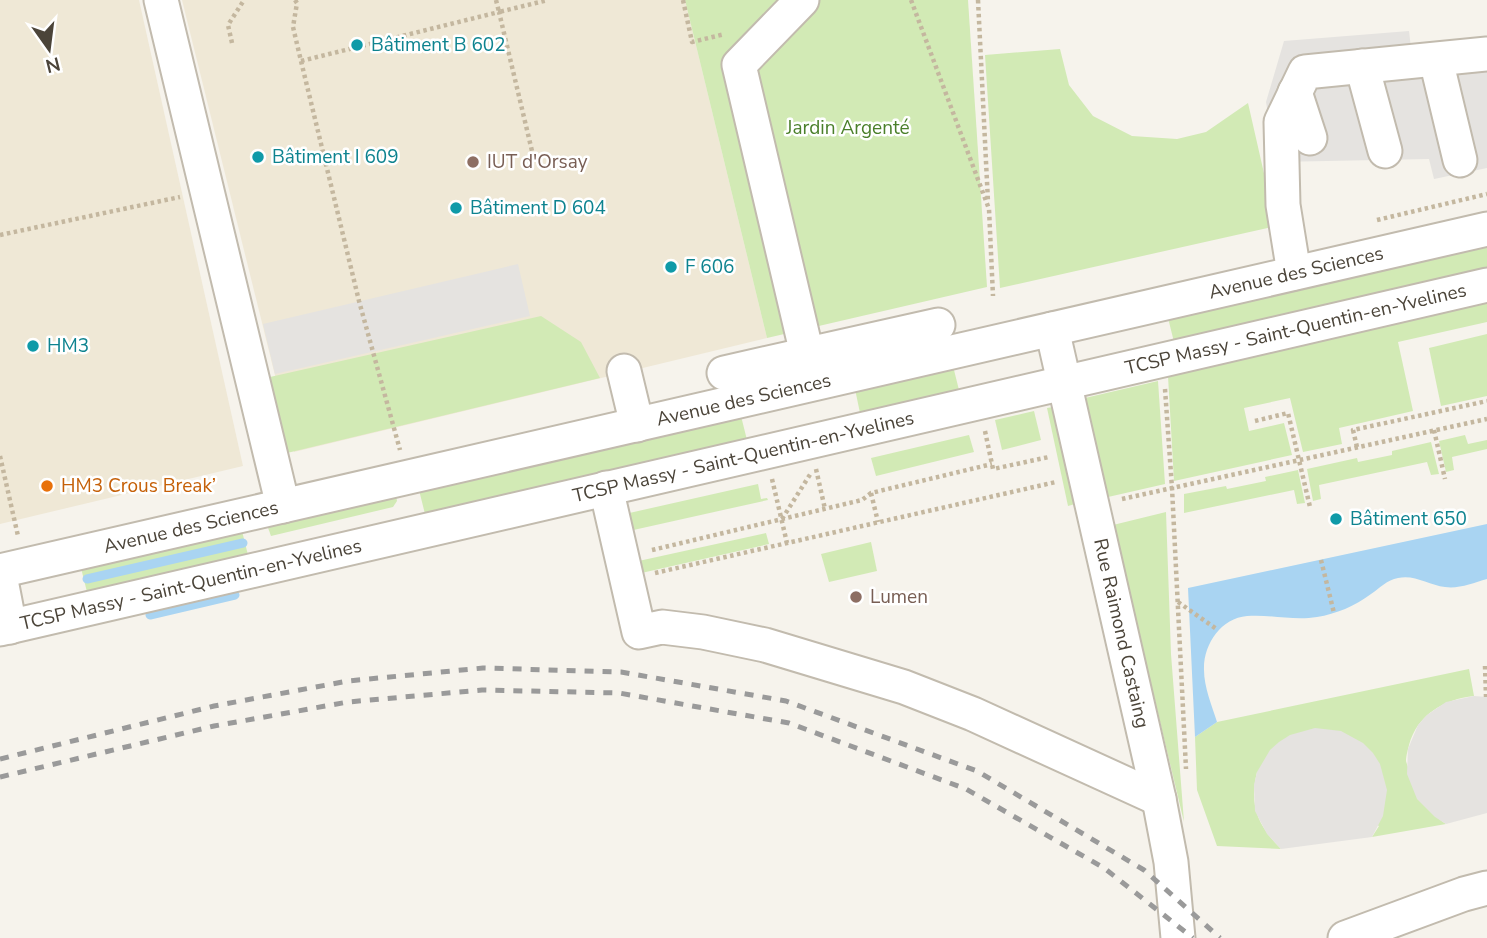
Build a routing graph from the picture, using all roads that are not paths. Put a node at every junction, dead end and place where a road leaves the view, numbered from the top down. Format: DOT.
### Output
graph roads {
  1 [pos="161,0"];
  2 [pos="802,0"];
  3 [pos="1487,54"];
  4 [pos="1436,60"];
  5 [pos="1362,66"];
  6 [pos="1295,92"];
  7 [pos="1310,138"];
  8 [pos="1385,151"];
  9 [pos="1460,160"];
  10 [pos="1487,229"];
  11 [pos="1294,273"];
  12 [pos="1487,285"];
  13 [pos="938,325"];
  14 [pos="1052,329"];
  15 [pos="797,363"];
  16 [pos="624,371"];
  17 [pos="724,373"];
  18 [pos="1065,383"];
  19 [pos="637,425"];
  20 [pos="606,488"];
  21 [pos="283,506"];
  22 [pos="0,573"];
  23 [pos="5,628"];
  24 [pos="1173,790"];
  25 [pos="1487,888"];
  26 [pos="1178,938"];
  27 [pos="1345,938"];
  1 -- 21 [label="street"];
  2 -- 15 [label="street"];
  3 -- 4 [label="street"];
  4 -- 5 [label="street"];
  4 -- 9 [label="street"];
  5 -- 6 [label="street"];
  5 -- 8 [label="street"];
  6 -- 7 [label="street"];
  6 -- 11 [label="street"];
  10 -- 11 [label="street, Avenue des Sciences"];
  11 -- 14 [label="street, Avenue des Sciences"];
  12 -- 18 [label="street, TCSP Massy - Saint-Quentin-en-Yvelines"];
  13 -- 15 [label="street"];
  14 -- 18 [label="street, Rue Raimond Castaing"];
  14 -- 19 [label="street, Avenue des Sciences"];
  15 -- 17 [label="street"];
  16 -- 19 [label="street"];
  18 -- 20 [label="street, TCSP Massy - Saint-Quentin-en-Yvelines"];
  18 -- 24 [label="street, Rue Raimond Castaing"];
  19 -- 21 [label="street, Avenue des Sciences"];
  20 -- 23 [label="street, TCSP Massy - Saint-Quentin-en-Yvelines"];
  20 -- 24 [label="street"];
  21 -- 22 [label="street, Avenue des Sciences"];
  22 -- 23 [label="street"];
  24 -- 26 [label="street, Rue Raimond Castaing"];
  25 -- 27 [label="street"];
}
